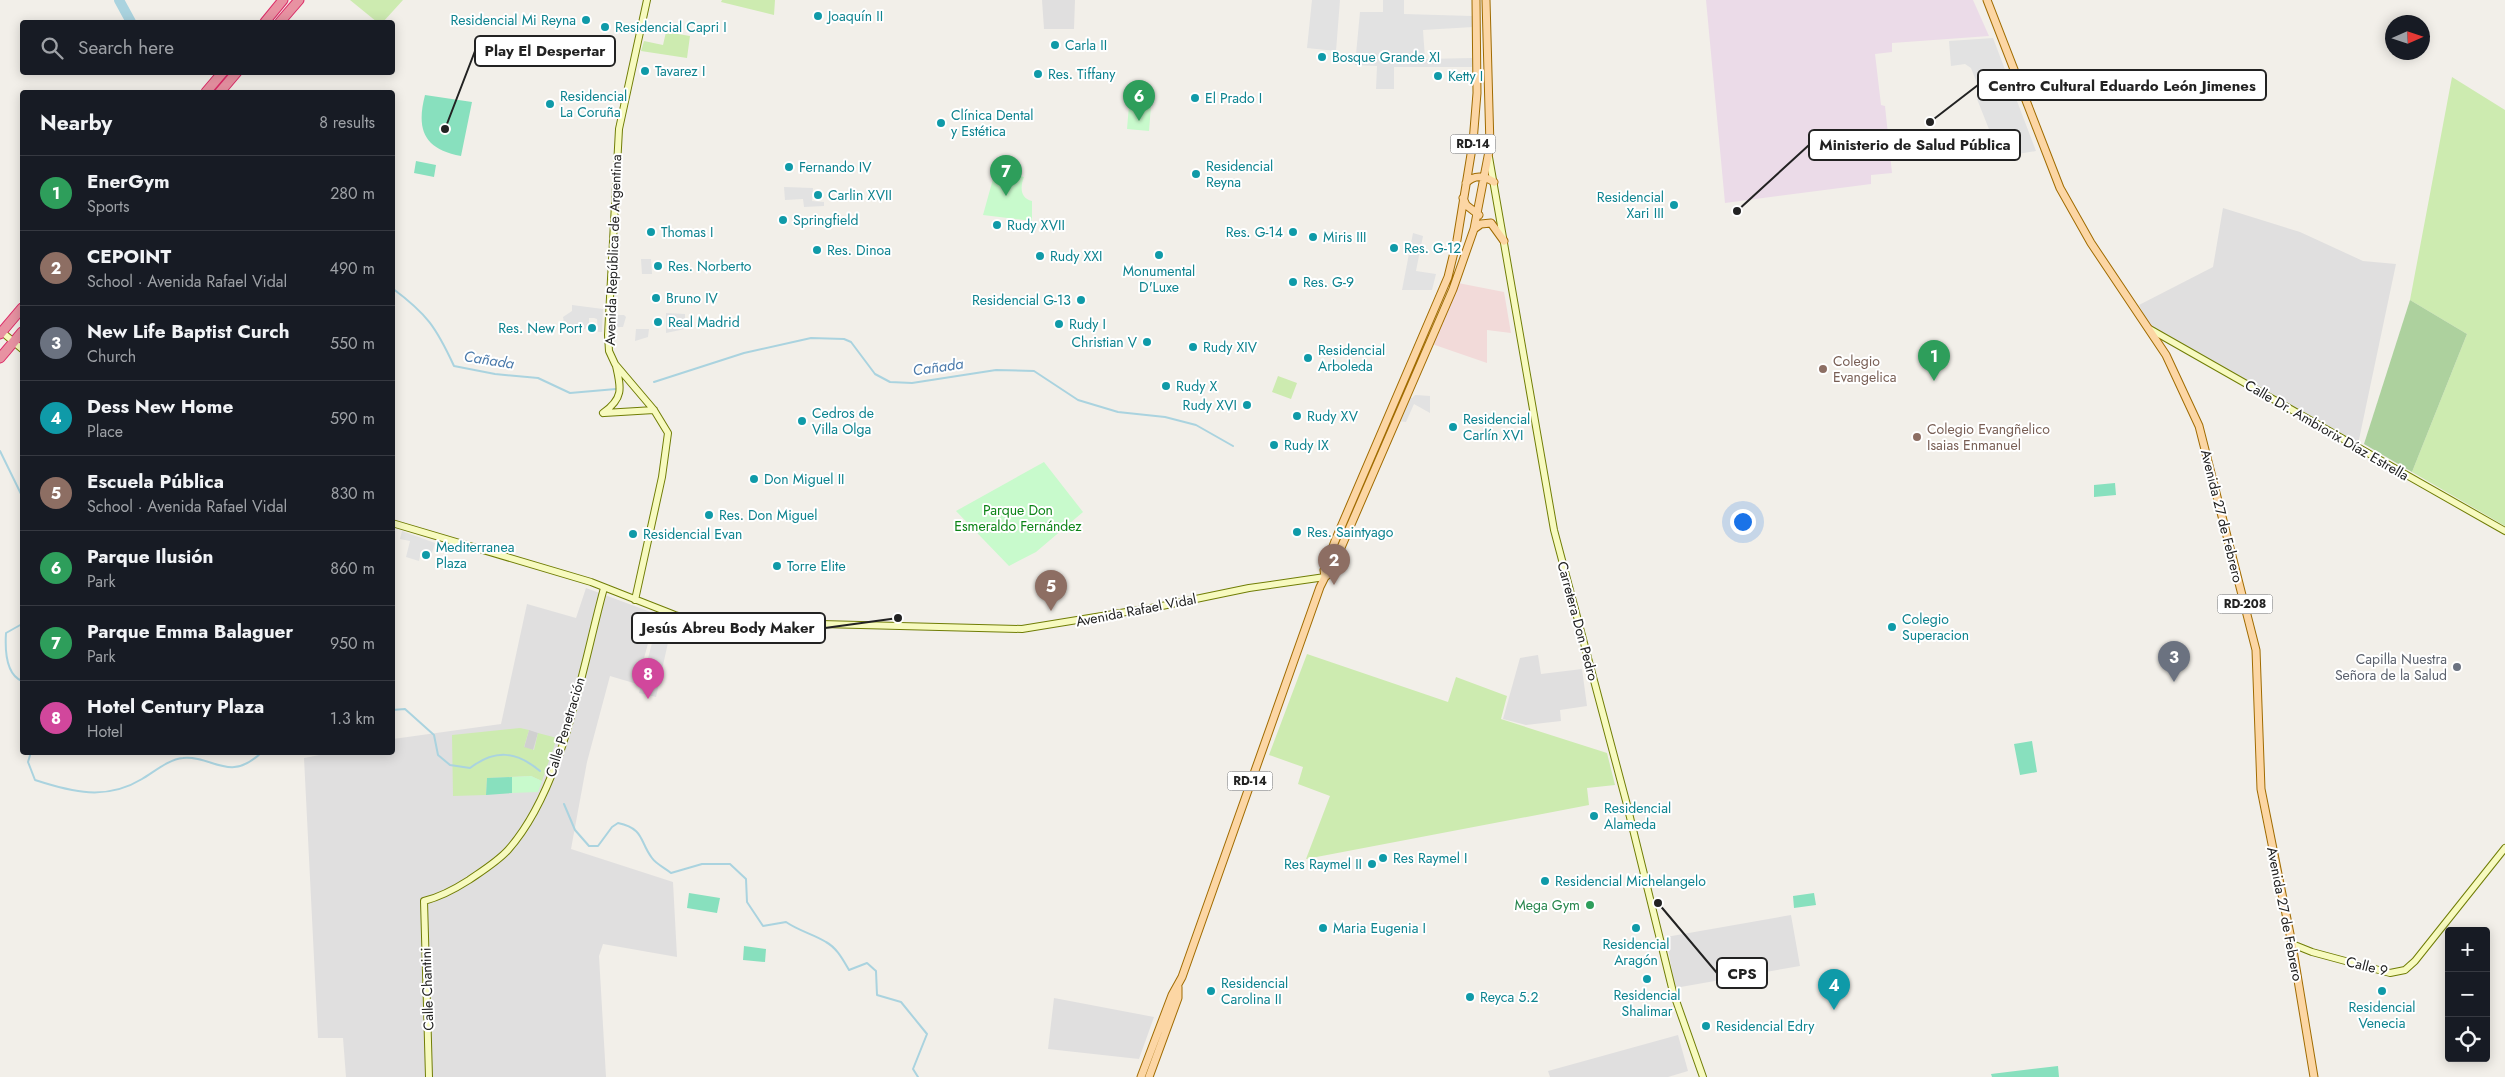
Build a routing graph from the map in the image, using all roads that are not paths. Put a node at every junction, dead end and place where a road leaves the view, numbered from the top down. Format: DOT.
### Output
graph roads {
  1 [pos="283,0"];
  2 [pos="299,0"];
  3 [pos="647,0"];
  4 [pos="1476,0"];
  5 [pos="1486,0"];
  6 [pos="1987,0"];
  7 [pos="262,18"];
  8 [pos="282,20"];
  9 [pos="220,75"];
  10 [pos="234,75"];
  11 [pos="208,90"];
  12 [pos="222,90"];
  13 [pos="1489,157"];
  14 [pos="1485,178"];
  15 [pos="1494,182"];
  16 [pos="1466,183"];
  17 [pos="1463,198"];
  18 [pos="1478,214"];
  19 [pos="1491,223"];
  20 [pos="1474,229"];
  21 [pos="1504,241"];
  22 [pos="1449,287"];
  23 [pos="20,310"];
  24 [pos="2148,328"];
  25 [pos="1,333"];
  26 [pos="20,334"];
  27 [pos="14,342"];
  28 [pos="20,347"];
  29 [pos="0,358"];
  30 [pos="615,364"];
  31 [pos="654,410"];
  32 [pos="395,524"];
  33 [pos="2505,531"];
  34 [pos="1325,577"];
  35 [pos="604,588"];
  36 [pos="635,600"];
  37 [pos="2505,848"];
  38 [pos="424,901"];
  39 [pos="2292,944"];
  40 [pos="1178,986"];
  41 [pos="428,1077"];
  42 [pos="1140,1077"];
  43 [pos="1149,1077"];
  44 [pos="1703,1077"];
  45 [pos="2314,1077"];
  1 -- 7 [label="highway"];
  2 -- 8 [label="highway"];
  3 -- 30 [label="main road, Avenida República de Argentina"];
  4 -- 16 [label="main road, RD-14"];
  5 -- 13 [label="main road, RD-14"];
  6 -- 24 [label="main road, Avenida 27 de Febrero / RD-208"];
  9 -- 11 [label="highway"];
  10 -- 12 [label="highway"];
  13 -- 14 [label="main road, RD-14"];
  13 -- 15 [label="main road, Carretera Don Pedro"];
  14 -- 15 [label="main road"];
  14 -- 16 [label="main road"];
  14 -- 18 [label="main road, RD-14"];
  15 -- 21 [label="main road, Carretera Don Pedro"];
  16 -- 17 [label="main road, RD-14"];
  17 -- 18 [label="main road"];
  17 -- 22 [label="main road, RD-14"];
  18 -- 19 [label="main road"];
  18 -- 20 [label="main road, RD-14"];
  19 -- 20 [label="main road"];
  19 -- 21 [label="main road"];
  20 -- 22 [label="main road, RD-14"];
  21 -- 44 [label="main road, Carretera Don Pedro"];
  22 -- 34 [label="main road, RD-14"];
  23 -- 25 [label="highway"];
  24 -- 33 [label="main road, Calle Dr. Ambiorix Díaz Estrella"];
  24 -- 39 [label="main road, Avenida 27 de Febrero / RD-208"];
  25 -- 27 [label="main road"];
  26 -- 27 [label="highway"];
  27 -- 28 [label="main road"];
  27 -- 29 [label="highway"];
  30 -- 31 [label="main road, Avenida República de Argentina"];
  30 -- 31 [label="main road"];
  31 -- 36 [label="main road, Avenida República de Argentina"];
  32 -- 35 [label="main road, Avenida Rafael Vidal"];
  34 -- 36 [label="main road, Avenida Rafael Vidal"];
  34 -- 40 [label="main road, RD-14"];
  35 -- 36 [label="main road, Avenida Rafael Vidal"];
  35 -- 38 [label="main road, Calle Penetración"];
  37 -- 39 [label="main road, Calle 9"];
  38 -- 41 [label="main road, Calle Chantini"];
  39 -- 45 [label="main road, Avenida 27 de Febrero / RD-208"];
  40 -- 42 [label="main road, RD-14"];
  40 -- 43 [label="main road, RD-14"];
}
